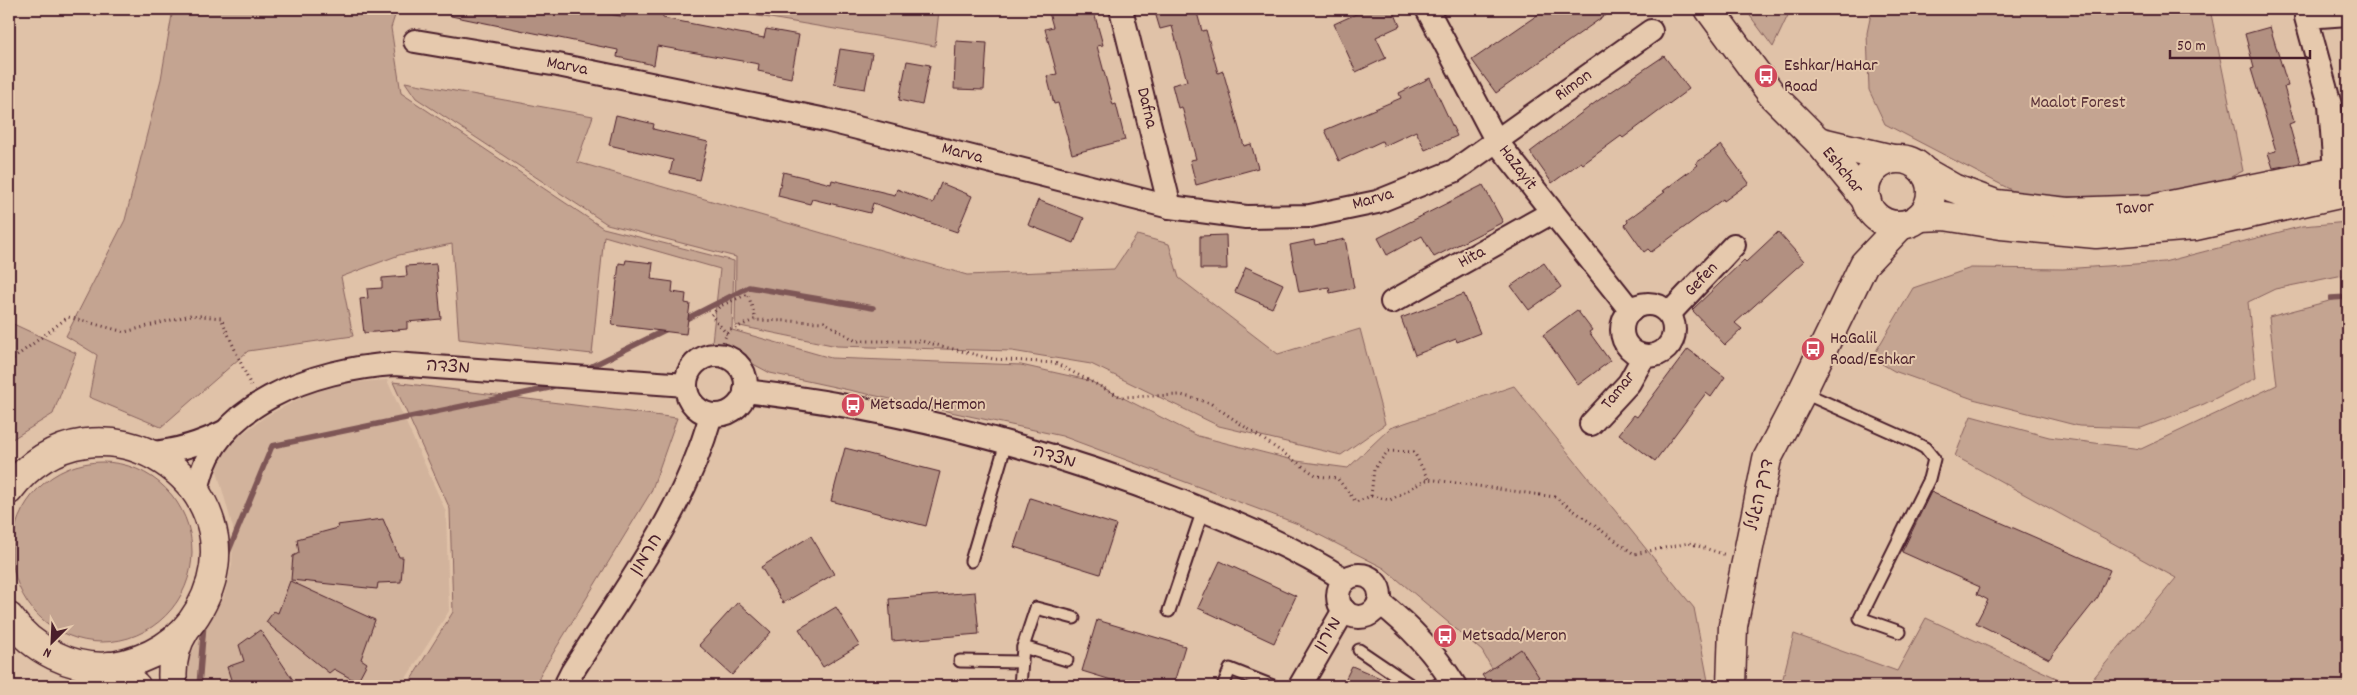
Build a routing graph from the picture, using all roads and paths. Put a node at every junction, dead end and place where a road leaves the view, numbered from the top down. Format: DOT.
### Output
graph roads {
  1 [pos="1121,9"];
  2 [pos="1427,9"];
  3 [pos="1709,9"];
  4 [pos="2348,14"];
  5 [pos="1651,31"];
  6 [pos="415,41"];
  7 [pos="2339,103"];
  8 [pos="1818,141"];
  9 [pos="1497,142"];
  10 [pos="1893,159"];
  11 [pos="1925,172"];
  12 [pos="2344,178"];
  13 [pos="1869,206"];
  14 [pos="1170,207"];
  15 [pos="1552,213"];
  16 [pos="1910,221"];
  17 [pos="1734,245"];
  18 [pos="1864,264"];
  19 [pos="1392,302"];
  20 [pos="1631,311"];
  21 [pos="1669,314"];
  22 [pos="756,320"];
  23 [pos="727,334"];
  24 [pos="718,356"];
  25 [pos="1644,356"];
  26 [pos="9,362"];
  27 [pos="686,385"];
  28 [pos="746,391"];
  29 [pos="1802,392"];
  30 [pos="260,404"];
  31 [pos="711,415"];
  32 [pos="1591,424"];
  33 [pos="226,430"];
  34 [pos="1006,443"];
  35 [pos="151,453"];
  36 [pos="1428,479"];
  37 [pos="9,490"];
  38 [pos="197,494"];
  39 [pos="1371,496"];
  40 [pos="1203,510"];
  41 [pos="971,561"];
  42 [pos="1746,561"];
  43 [pos="1345,580"];
  44 [pos="1379,602"];
  45 [pos="1344,610"];
  46 [pos="1169,611"];
  47 [pos="9,616"];
  48 [pos="1074,618"];
  49 [pos="185,630"];
  50 [pos="1900,632"];
  51 [pos="1023,648"];
  52 [pos="1360,650"];
  53 [pos="1067,660"];
  54 [pos="960,661"];
  55 [pos="1022,662"];
  56 [pos="108,666"];
  57 [pos="1447,684"];
  58 [pos="136,686"];
  59 [pos="173,686"];
  60 [pos="565,686"];
  61 [pos="1020,686"];
  62 [pos="1223,686"];
  63 [pos="1273,686"];
  64 [pos="1300,686"];
  65 [pos="1412,686"];
  66 [pos="1731,686"];
  1 -- 14 [label="street, Dafna"];
  2 -- 9 [label="street, HaZayit"];
  3 -- 8 [label="street, Eshchar"];
  4 -- 7 [label="street"];
  5 -- 9 [label="street, Rimon"];
  6 -- 14 [label="street, Marva"];
  7 -- 12 [label="street"];
  8 -- 10 [label="street, Eshchar"];
  8 -- 13 [label="street, Eshchar"];
  9 -- 14 [label="street, Marva"];
  9 -- 15 [label="street, HaZayit"];
  10 -- 11 [label="street"];
  10 -- 13 [label="street"];
  11 -- 12 [label="street, Tavor"];
  11 -- 16 [label="street"];
  12 -- 16 [label="street, Tavor"];
  13 -- 16 [label="street"];
  13 -- 18 [label="street, דרך הגליל"];
  15 -- 19 [label="street, Hita"];
  15 -- 20 [label="street, HaZayit"];
  16 -- 18 [label="street, דרך הגליל"];
  17 -- 21 [label="street, Gefen"];
  18 -- 29 [label="street, דרך הגליל"];
  20 -- 21 [label="street"];
  20 -- 25 [label="street"];
  21 -- 25 [label="street"];
  22 -- 23 [label="path"];
  22 -- 23 [label="path"];
  22 -- 39 [label="path"];
  23 -- 24 [label="path"];
  24 -- 27 [label="street"];
  24 -- 28 [label="street"];
  25 -- 32 [label="street, Tamar"];
  26 -- 30 [label="path"];
  27 -- 30 [label="street, מצדה"];
  27 -- 31 [label="street"];
  28 -- 31 [label="street"];
  28 -- 34 [label="street, מצדה"];
  29 -- 42 [label="street, דרך הגליל"];
  29 -- 50 [label="lane"];
  30 -- 33 [label="street, מצדה"];
  31 -- 60 [label="street, חרמון"];
  33 -- 35 [label="street, מצדה"];
  33 -- 38 [label="street, מצדה"];
  34 -- 40 [label="street, מצדה"];
  34 -- 41 [label="lane"];
  35 -- 37 [label="street"];
  35 -- 38 [label="street"];
  36 -- 39 [label="path"];
  36 -- 39 [label="path"];
  36 -- 42 [label="path"];
  38 -- 49 [label="street"];
  40 -- 43 [label="street, מצדה"];
  40 -- 46 [label="lane"];
  42 -- 66 [label="street, דרך הגליל"];
  43 -- 44 [label="street"];
  43 -- 45 [label="street"];
  44 -- 45 [label="street"];
  44 -- 57 [label="street"];
  45 -- 64 [label="street, מירון"];
  47 -- 56 [label="street"];
  48 -- 51 [label="lane"];
  49 -- 56 [label="street"];
  49 -- 59 [label="street"];
  51 -- 53 [label="lane"];
  51 -- 55 [label="lane"];
  52 -- 65 [label="lane"];
  54 -- 55 [label="lane"];
  55 -- 61 [label="lane"];
  56 -- 58 [label="street"];
  62 -- 63 [label="lane"];
}
